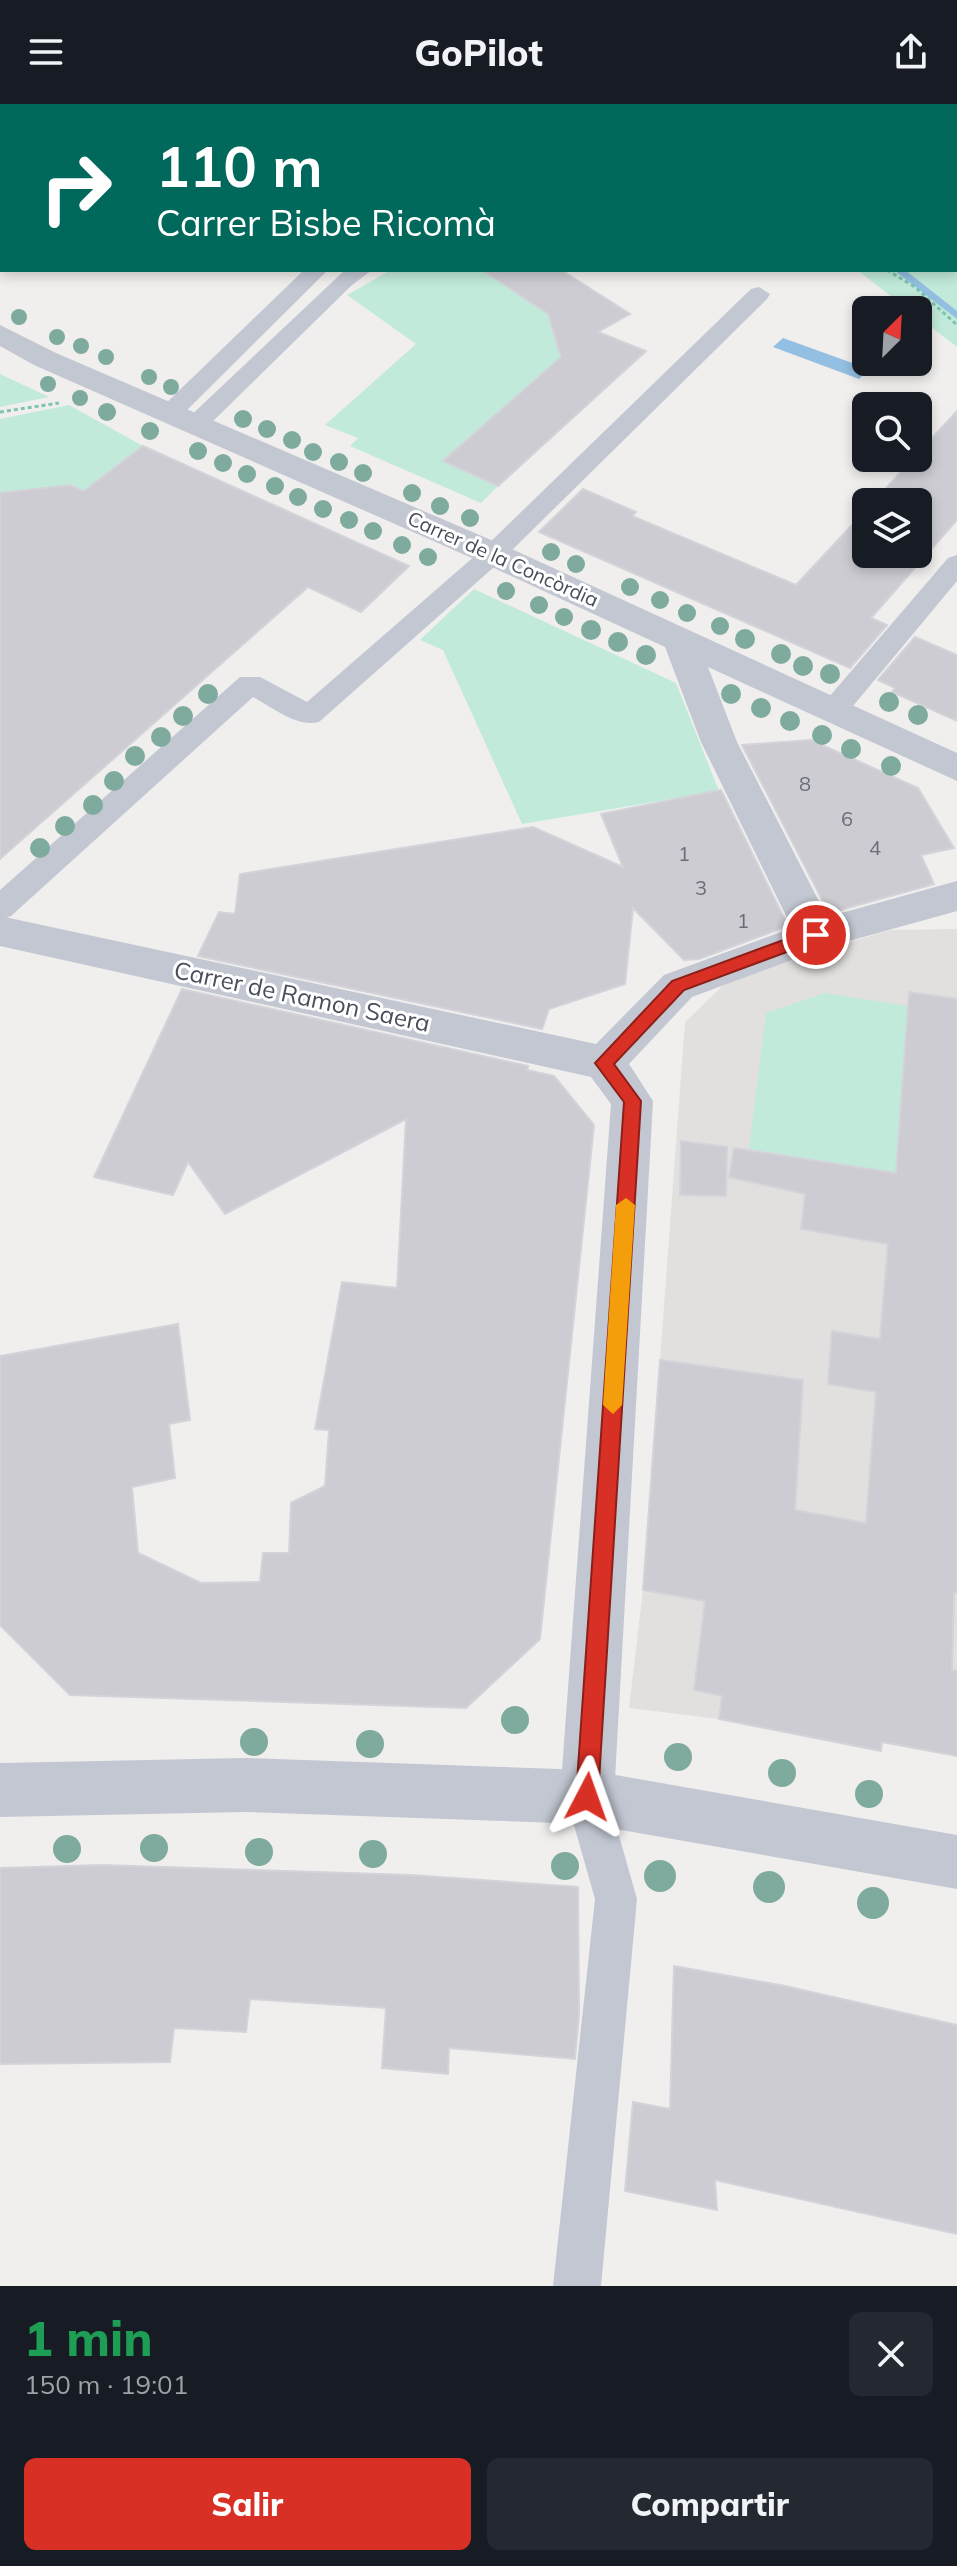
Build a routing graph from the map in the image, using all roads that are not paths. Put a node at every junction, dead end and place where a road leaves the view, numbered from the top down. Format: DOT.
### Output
graph roads {
  1 [pos="315,272"];
  2 [pos="358,272"];
  3 [pos="759,294"];
  4 [pos="0,334"];
  5 [pos="0,355"];
  6 [pos="45,359"];
  7 [pos="182,419"];
  8 [pos="493,554"];
  9 [pos="957,564"];
  10 [pos="679,638"];
  11 [pos="833,711"];
  12 [pos="957,768"];
  13 [pos="957,896"];
  14 [pos="0,908"];
  15 [pos="0,931"];
  16 [pos="816,935"];
  17 [pos="604,1063"];
  18 [pos="0,1790"];
  19 [pos="587,1797"];
  20 [pos="957,1862"];
  21 [pos="577,2286"];
  1 -- 7 [label="street"];
  2 -- 7 [label="street"];
  3 -- 8 [label="street"];
  4 -- 6 [label="street, Carrer de la Concòrdia"];
  5 -- 6 [label="street, Carrer de la Concòrdia"];
  6 -- 7 [label="street, Carrer de la Concòrdia"];
  7 -- 8 [label="street, Carrer de la Concòrdia"];
  8 -- 10 [label="street, Carrer de la Concòrdia"];
  8 -- 14 [label="street"];
  9 -- 11 [label="street"];
  10 -- 11 [label="street, Carrer de la Concòrdia"];
  10 -- 16 [label="street"];
  11 -- 12 [label="street, Carrer de la Concòrdia"];
  13 -- 16 [label="street"];
  15 -- 17 [label="street, Carrer de Ramon Saera"];
  16 -- 17 [label="street"];
  17 -- 19 [label="street"];
  18 -- 19 [label="street"];
  19 -- 20 [label="street"];
  19 -- 21 [label="street"];
}
